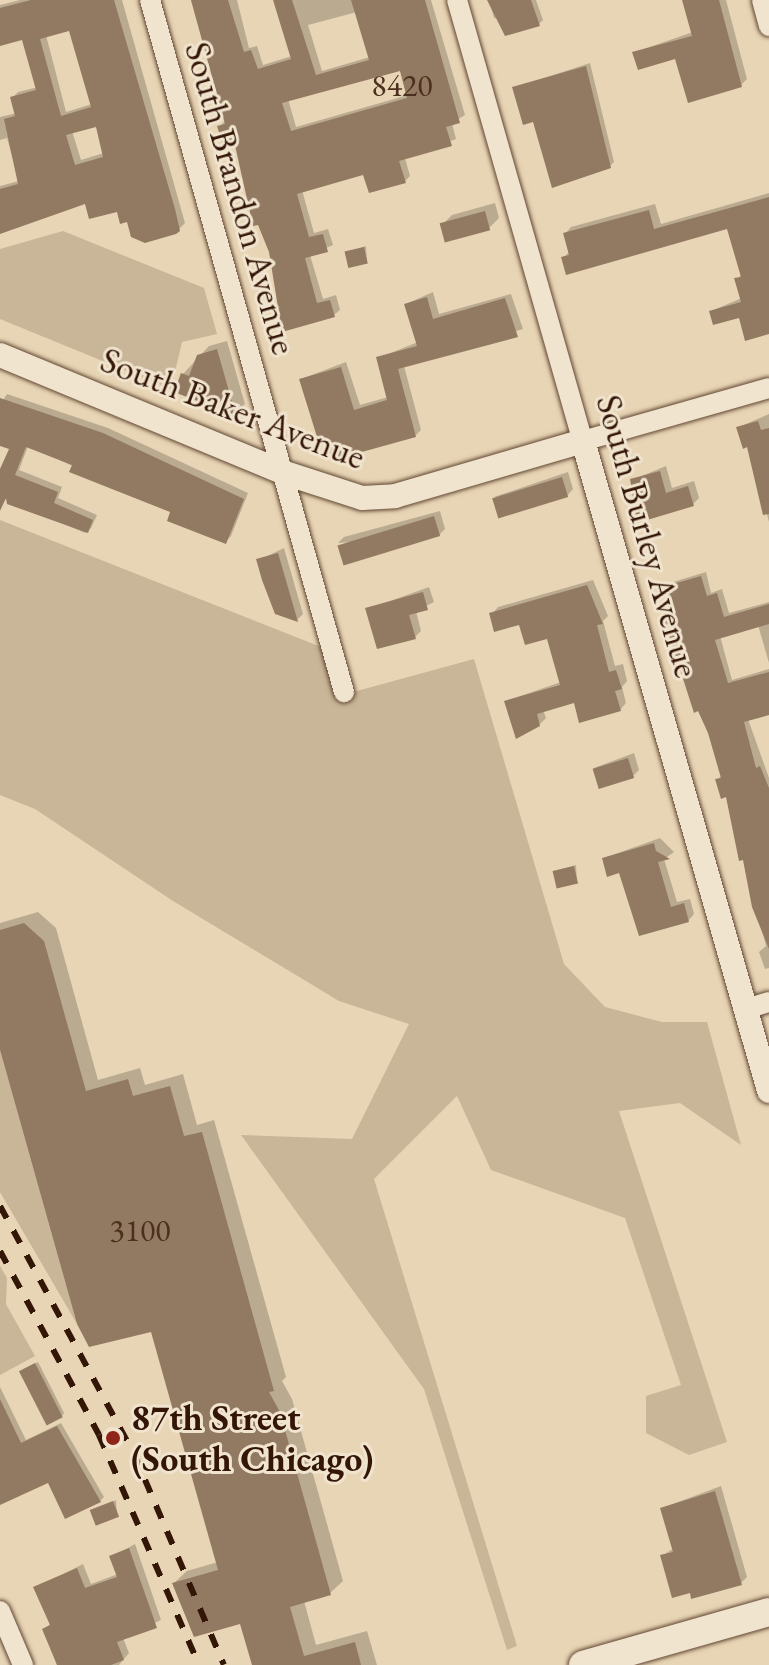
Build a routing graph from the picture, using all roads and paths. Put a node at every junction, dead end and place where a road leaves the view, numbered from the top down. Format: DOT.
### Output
graph roads {
  1 [pos="150,0"];
  2 [pos="457,0"];
  3 [pos="762,0"];
  4 [pos="769,26"];
  5 [pos="0,355"];
  6 [pos="769,388"];
  7 [pos="583,441"];
  8 [pos="282,472"];
  9 [pos="344,692"];
  10 [pos="757,1006"];
  11 [pos="769,1091"];
  12 [pos="0,1611"];
  13 [pos="769,1612"];
  14 [pos="23,1665"];
  15 [pos="583,1665"];
  1 -- 8 [label="street, South Brandon Avenue"];
  2 -- 7 [label="street, South Burley Avenue"];
  3 -- 4 [label="street"];
  5 -- 8 [label="street, South Baker Avenue"];
  6 -- 7 [label="street"];
  7 -- 8 [label="street, South Baker Avenue"];
  7 -- 10 [label="street, South Burley Avenue"];
  8 -- 9 [label="street, South Brandon Avenue"];
  10 -- 11 [label="street, South Burley Avenue"];
  12 -- 14 [label="street"];
  13 -- 15 [label="main road"];
}
